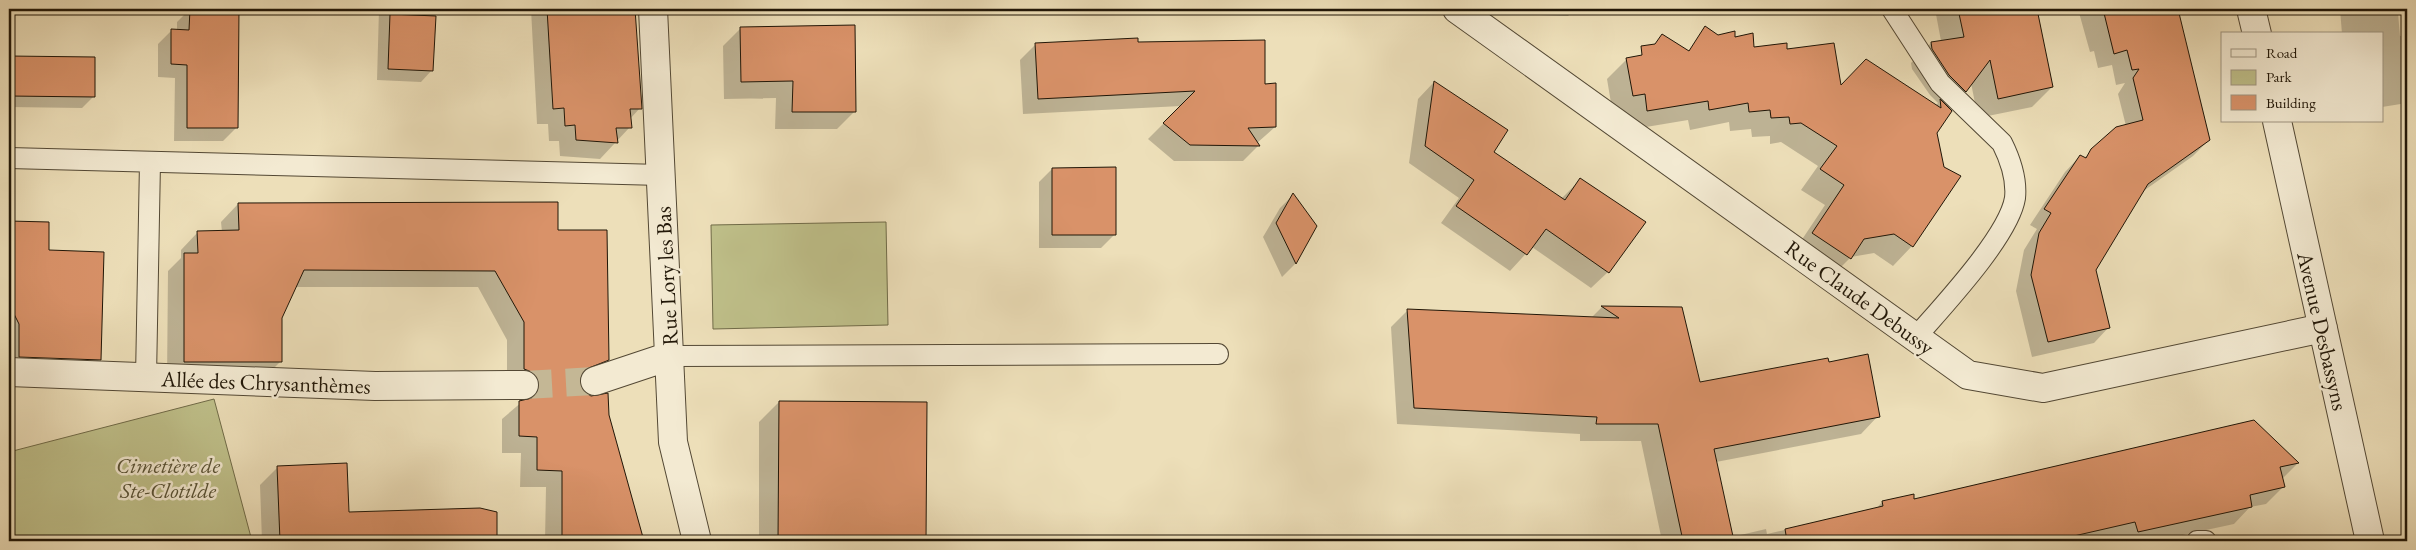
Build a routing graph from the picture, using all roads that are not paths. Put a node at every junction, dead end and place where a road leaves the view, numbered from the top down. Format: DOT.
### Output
graph roads {
  1 [pos="653,9"];
  2 [pos="1456,9"];
  3 [pos="1892,9"];
  4 [pos="2251,9"];
  5 [pos="2257,32"];
  6 [pos="2276,122"];
  7 [pos="9,158"];
  8 [pos="150,162"];
  9 [pos="661,175"];
  10 [pos="2323,328"];
  11 [pos="1916,337"];
  12 [pos="1218,354"];
  13 [pos="670,356"];
  14 [pos="9,372"];
  15 [pos="146,378"];
  16 [pos="595,381"];
  17 [pos="524,385"];
  18 [pos="697,541"];
  19 [pos="2197,541"];
  20 [pos="2206,541"];
  21 [pos="2370,541"];
  1 -- 9 [label="street, Rue Lory les Bas"];
  2 -- 11 [label="street, Rue Claude Debussy"];
  3 -- 11 [label="lane"];
  4 -- 5 [label="street"];
  6 -- 10 [label="street, Avenue Desbassyns"];
  7 -- 8 [label="lane"];
  8 -- 9 [label="lane"];
  8 -- 15 [label="lane"];
  9 -- 13 [label="street, Rue Lory les Bas"];
  10 -- 11 [label="street, Rue Claude Debussy"];
  10 -- 21 [label="street, Avenue Desbassyns"];
  12 -- 13 [label="lane"];
  13 -- 16 [label="street"];
  13 -- 18 [label="street, Rue Lory les Bas"];
  14 -- 15 [label="street, Allée des Chrysanthèmes"];
  15 -- 17 [label="street, Allée des Chrysanthèmes"];
  19 -- 20 [label="lane"];
}
